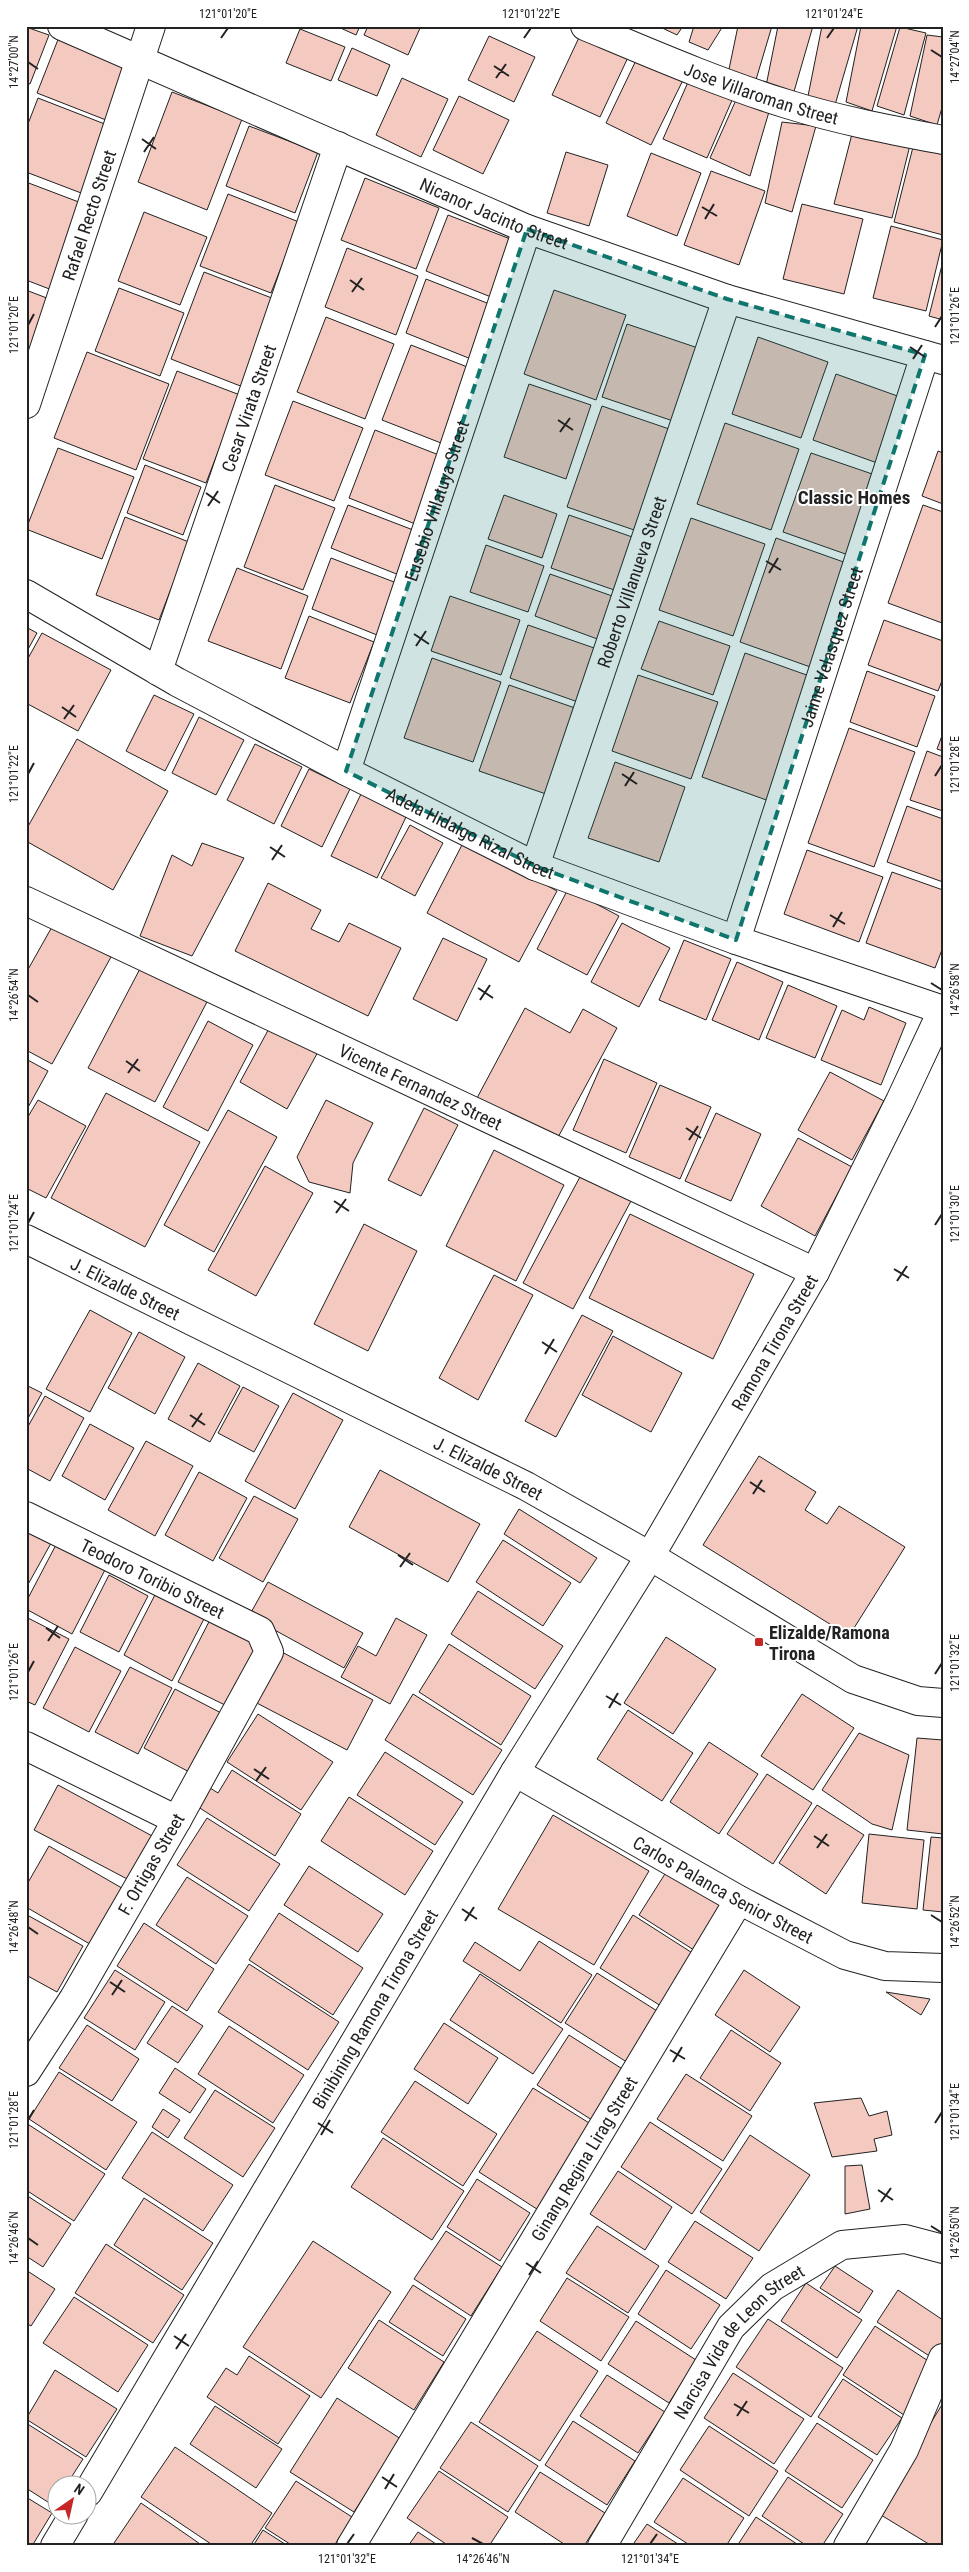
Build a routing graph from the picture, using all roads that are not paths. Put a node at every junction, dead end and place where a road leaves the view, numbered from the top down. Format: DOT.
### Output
graph roads {
  1 [pos="62,26"];
  2 [pos="151,26"];
  3 [pos="585,26"];
  4 [pos="139,60"];
  5 [pos="943,140"];
  6 [pos="338,146"];
  7 [pos="526,230"];
  8 [pos="727,299"];
  9 [pos="934,358"];
  10 [pos="26,404"];
  11 [pos="26,594"];
  12 [pos="158,671"];
  13 [pos="346,771"];
  14 [pos="535,866"];
  15 [pos="26,902"];
  16 [pos="736,940"];
  17 [pos="943,1010"];
  18 [pos="26,1239"];
  19 [pos="815,1272"];
  20 [pos="26,1516"];
  21 [pos="643,1567"];
  22 [pos="269,1652"];
  23 [pos="943,1703"];
  24 [pos="26,1746"];
  25 [pos="515,1772"];
  26 [pos="177,1820"];
  27 [pos="739,1900"];
  28 [pos="943,1968"];
  29 [pos="34,2043"];
  30 [pos="26,2072"];
  31 [pos="943,2249"];
  32 [pos="943,2358"];
  33 [pos="98,2475"];
  34 [pos="68,2524"];
  35 [pos="55,2546"];
  36 [pos="351,2546"];
  37 [pos="602,2546"];
  38 [pos="848,2546"];
  1 -- 4 [label="street, Nicanor Jacinto Street"];
  2 -- 4 [label="street, Rafael Recto Street"];
  3 -- 5 [label="street, Jose Villaroman Street"];
  4 -- 6 [label="street, Nicanor Jacinto Street"];
  4 -- 10 [label="street, Rafael Recto Street"];
  6 -- 7 [label="street, Nicanor Jacinto Street"];
  6 -- 12 [label="street, Cesar Virata Street"];
  7 -- 8 [label="street, Nicanor Jacinto Street"];
  7 -- 13 [label="street, Eusebio Villatuya Street"];
  8 -- 9 [label="street, Nicanor Jacinto Street"];
  8 -- 14 [label="street, Roberto Villanueva Street"];
  9 -- 16 [label="street, Jaime Velasquez Street"];
  11 -- 12 [label="street, Adela Hidalgo Rizal Street"];
  12 -- 13 [label="street, Adela Hidalgo Rizal Street"];
  13 -- 14 [label="street, Adela Hidalgo Rizal Street"];
  14 -- 16 [label="street, Adela Hidalgo Rizal Street"];
  15 -- 19 [label="street, Vicente Fernandez Street"];
  16 -- 17 [label="street, Adela Hidalgo Rizal Street"];
  17 -- 19 [label="street, Ramona Tirona Street"];
  18 -- 21 [label="street, J. Elizalde Street"];
  19 -- 21 [label="street, Ramona Tirona Street"];
  20 -- 22 [label="street, Teodoro Toribio Street"];
  21 -- 23 [label="street, J. Elizalde Street"];
  21 -- 25 [label="street, Binibining Ramona Tirona Street"];
  22 -- 26 [label="street, F. Ortigas Street"];
  24 -- 26 [label="street"];
  25 -- 27 [label="street, Carlos Palanca Senior Street"];
  25 -- 33 [label="street, Binibining Ramona Tirona Street"];
  26 -- 29 [label="street, F. Ortigas Street"];
  27 -- 28 [label="street, Carlos Palanca Senior Street"];
  27 -- 36 [label="street, Ginang Regina Lirag Street"];
  29 -- 30 [label="street, F. Ortigas Street"];
  31 -- 37 [label="street, Narcisa Vida de Leon Street"];
  32 -- 38 [label="street"];
  34 -- 35 [label="street"];
}
